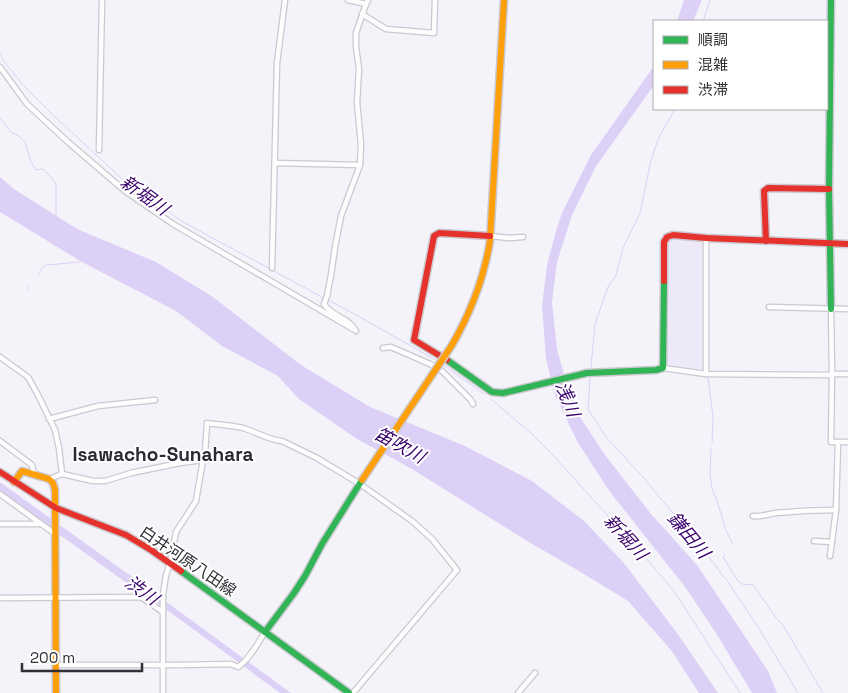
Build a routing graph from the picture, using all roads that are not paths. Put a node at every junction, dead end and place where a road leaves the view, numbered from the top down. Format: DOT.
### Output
graph roads {
  1 [pos="102,0"];
  2 [pos="285,0"];
  3 [pos="348,0"];
  4 [pos="435,0"];
  5 [pos="504,0"];
  6 [pos="831,0"];
  7 [pos="367,2"];
  8 [pos="362,14"];
  9 [pos="0,67"];
  10 [pos="99,150"];
  11 [pos="275,163"];
  12 [pos="360,165"];
  13 [pos="830,189"];
  14 [pos="490,236"];
  15 [pos="523,237"];
  16 [pos="706,238"];
  17 [pos="766,241"];
  18 [pos="831,244"];
  19 [pos="848,244"];
  20 [pos="272,268"];
  21 [pos="769,307"];
  22 [pos="831,309"];
  23 [pos="848,309"];
  24 [pos="383,348"];
  25 [pos="0,357"];
  26 [pos="663,368"];
  27 [pos="706,374"];
  28 [pos="832,374"];
  29 [pos="848,374"];
  30 [pos="155,400"];
  31 [pos="473,404"];
  32 [pos="49,419"];
  33 [pos="0,441"];
  34 [pos="838,442"];
  35 [pos="848,442"];
  36 [pos="203,460"];
  37 [pos="0,472"];
  38 [pos="34,474"];
  39 [pos="62,474"];
  40 [pos="49,479"];
  41 [pos="14,482"];
  42 [pos="361,482"];
  43 [pos="0,494"];
  44 [pos="56,508"];
  45 [pos="836,510"];
  46 [pos="753,516"];
  47 [pos="0,524"];
  48 [pos="40,524"];
  49 [pos="55,533"];
  50 [pos="814,541"];
  51 [pos="832,542"];
  52 [pos="830,556"];
  53 [pos="170,563"];
  54 [pos="0,598"];
  55 [pos="55,598"];
  56 [pos="163,610"];
  57 [pos="266,632"];
  58 [pos="163,665"];
  59 [pos="56,666"];
  60 [pos="535,672"];
  61 [pos="56,693"];
  62 [pos="164,693"];
  63 [pos="349,693"];
  64 [pos="354,693"];
  65 [pos="518,693"];
  1 -- 10 [label="street"];
  2 -- 11 [label="street"];
  3 -- 7 [label="street"];
  4 -- 8 [label="street"];
  5 -- 14 [label="street"];
  6 -- 13 [label="street"];
  7 -- 8 [label="street"];
  8 -- 12 [label="street"];
  9 -- 12 [label="street"];
  11 -- 12 [label="street"];
  11 -- 20 [label="street"];
  13 -- 17 [label="street"];
  13 -- 18 [label="street"];
  14 -- 15 [label="street"];
  14 -- 26 [label="street"];
  14 -- 42 [label="street, bridge"];
  16 -- 17 [label="street"];
  16 -- 26 [label="street"];
  16 -- 27 [label="street"];
  17 -- 18 [label="street"];
  18 -- 19 [label="street"];
  18 -- 22 [label="street"];
  21 -- 22 [label="street"];
  22 -- 23 [label="street"];
  22 -- 28 [label="street"];
  24 -- 31 [label="street"];
  25 -- 32 [label="street"];
  26 -- 27 [label="street"];
  27 -- 28 [label="street"];
  28 -- 29 [label="street"];
  28 -- 34 [label="street"];
  30 -- 32 [label="street"];
  32 -- 39 [label="street"];
  33 -- 38 [label="street"];
  34 -- 35 [label="street"];
  34 -- 45 [label="street"];
  36 -- 39 [label="street"];
  36 -- 42 [label="street"];
  36 -- 53 [label="street"];
  37 -- 41 [label="street, 白井河原八田線"];
  38 -- 40 [label="street"];
  38 -- 41 [label="street"];
  39 -- 40 [label="street"];
  40 -- 44 [label="street"];
  41 -- 44 [label="street, 白井河原八田線"];
  42 -- 57 [label="street"];
  42 -- 64 [label="street"];
  43 -- 48 [label="street"];
  44 -- 49 [label="street"];
  44 -- 53 [label="street, 白井河原八田線"];
  45 -- 46 [label="street"];
  45 -- 51 [label="street"];
  47 -- 48 [label="street"];
  48 -- 49 [label="street"];
  49 -- 55 [label="street"];
  50 -- 51 [label="street"];
  51 -- 52 [label="street"];
  53 -- 56 [label="street"];
  53 -- 57 [label="street, 白井河原八田線"];
  54 -- 55 [label="street"];
  55 -- 56 [label="street"];
  55 -- 59 [label="street"];
  56 -- 58 [label="street"];
  57 -- 58 [label="street"];
  57 -- 63 [label="street, 白井河原八田線"];
  58 -- 59 [label="street"];
  58 -- 62 [label="street"];
  59 -- 61 [label="street"];
  60 -- 65 [label="street"];
}
